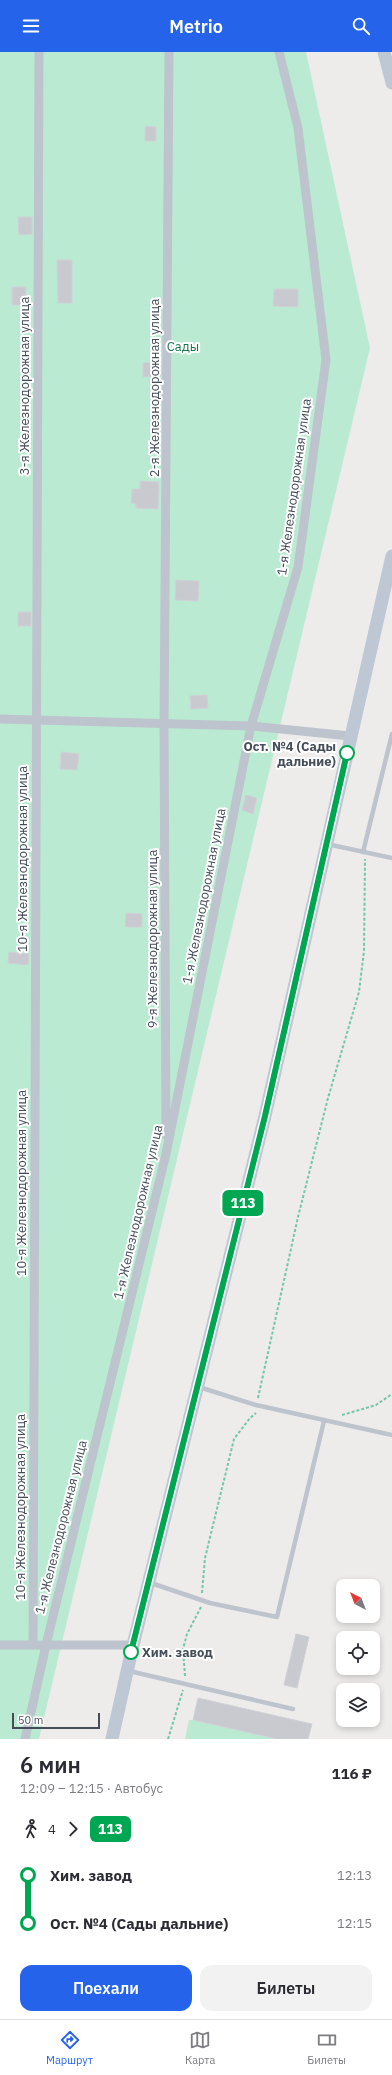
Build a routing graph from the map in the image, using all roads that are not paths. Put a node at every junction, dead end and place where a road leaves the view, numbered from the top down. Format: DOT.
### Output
graph roads {
  1 [pos="39,52"];
  2 [pos="169,52"];
  3 [pos="279,52"];
  4 [pos="384,52"];
  5 [pos="392,83"];
  6 [pos="392,556"];
  7 [pos="0,719"];
  8 [pos="35,720"];
  9 [pos="164,724"];
  10 [pos="251,726"];
  11 [pos="392,734"];
  12 [pos="350,736"];
  13 [pos="325,844"];
  14 [pos="364,852"];
  15 [pos="392,858"];
  16 [pos="166,1154"];
  17 [pos="198,1386"];
  18 [pos="324,1421"];
  19 [pos="392,1435"];
  20 [pos="148,1582"];
  21 [pos="0,1645"];
  22 [pos="33,1645"];
  23 [pos="46,1645"];
  24 [pos="133,1645"];
  25 [pos="127,1670"];
  26 [pos="293,1709"];
  27 [pos="25,1739"];
  28 [pos="112,1739"];
  1 -- 8 [label="street, 3-я Железнодорожная улица"];
  2 -- 9 [label="street, 2-я Железнодорожная улица"];
  3 -- 10 [label="street, 1-я Железнодорожная улица"];
  4 -- 5 [label="street"];
  6 -- 12 [label="street"];
  7 -- 8 [label="street"];
  8 -- 9 [label="street"];
  8 -- 22 [label="street, 10-я Железнодорожная улица"];
  9 -- 10 [label="street"];
  9 -- 16 [label="street, 9-я Железнодорожная улица"];
  10 -- 12 [label="street"];
  10 -- 16 [label="street, 1-я Железнодорожная улица"];
  11 -- 14 [label="lane"];
  12 -- 13 [label="street"];
  13 -- 14 [label="lane"];
  13 -- 17 [label="street"];
  14 -- 15 [label="lane"];
  16 -- 23 [label="street, 1-я Железнодорожная улица"];
  17 -- 18 [label="lane"];
  17 -- 20 [label="street"];
  18 -- 19 [label="lane"];
  18 -- 20 [label="lane"];
  20 -- 24 [label="street"];
  21 -- 22 [label="street"];
  22 -- 23 [label="street"];
  23 -- 24 [label="street"];
  23 -- 27 [label="street, 1-я Железнодорожная улица"];
  24 -- 25 [label="street"];
  25 -- 26 [label="lane"];
  25 -- 28 [label="street"];
}
